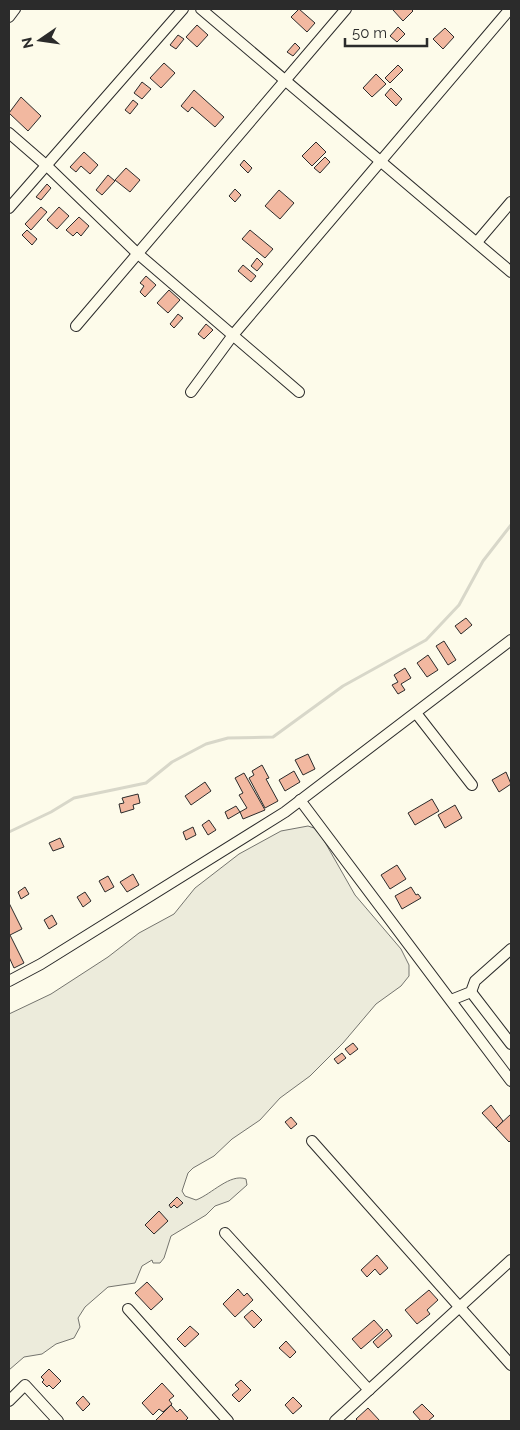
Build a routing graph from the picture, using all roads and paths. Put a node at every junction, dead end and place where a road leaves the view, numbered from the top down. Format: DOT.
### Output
graph roads {
  1 [pos="16,9"];
  2 [pos="183,9"];
  3 [pos="202,9"];
  4 [pos="346,9"];
  5 [pos="510,9"];
  6 [pos="9,16"];
  7 [pos="284,79"];
  8 [pos="9,133"];
  9 [pos="381,162"];
  10 [pos="47,166"];
  11 [pos="511,202"];
  12 [pos="9,208"];
  13 [pos="477,242"];
  14 [pos="137,253"];
  15 [pos="511,272"];
  16 [pos="76,326"];
  17 [pos="233,336"];
  18 [pos="191,392"];
  19 [pos="299,392"];
  20 [pos="511,640"];
  21 [pos="416,713"];
  22 [pos="472,785"];
  23 [pos="300,800"];
  24 [pos="511,949"];
  25 [pos="9,981"];
  26 [pos="471,992"];
  27 [pos="451,1000"];
  28 [pos="511,1044"];
  29 [pos="511,1081"];
  30 [pos="312,1141"];
  31 [pos="225,1233"];
  32 [pos="511,1260"];
  33 [pos="460,1306"];
  34 [pos="128,1309"];
  35 [pos="511,1365"];
  36 [pos="368,1390"];
  37 [pos="9,1401"];
  38 [pos="58,1421"];
  39 [pos="228,1421"];
  40 [pos="335,1421"];
  1 -- 6 [label="street"];
  2 -- 10 [label="street"];
  3 -- 7 [label="street"];
  4 -- 7 [label="street"];
  5 -- 9 [label="street"];
  7 -- 9 [label="street"];
  7 -- 14 [label="street"];
  8 -- 10 [label="street"];
  9 -- 13 [label="street"];
  9 -- 17 [label="street"];
  10 -- 12 [label="street"];
  10 -- 14 [label="street"];
  11 -- 13 [label="street"];
  13 -- 15 [label="street"];
  14 -- 16 [label="street"];
  14 -- 17 [label="street"];
  17 -- 18 [label="street"];
  17 -- 19 [label="street"];
  20 -- 21 [label="street"];
  21 -- 22 [label="street"];
  21 -- 23 [label="street"];
  23 -- 25 [label="street"];
  23 -- 27 [label="street"];
  24 -- 26 [label="street"];
  26 -- 27 [label="street"];
  26 -- 28 [label="street"];
  27 -- 29 [label="street"];
  30 -- 33 [label="street"];
  31 -- 36 [label="street"];
  32 -- 33 [label="street"];
  33 -- 35 [label="street"];
  33 -- 36 [label="street"];
  34 -- 39 [label="street"];
  36 -- 40 [label="street"];
  37 -- 38 [label="street"];
}
